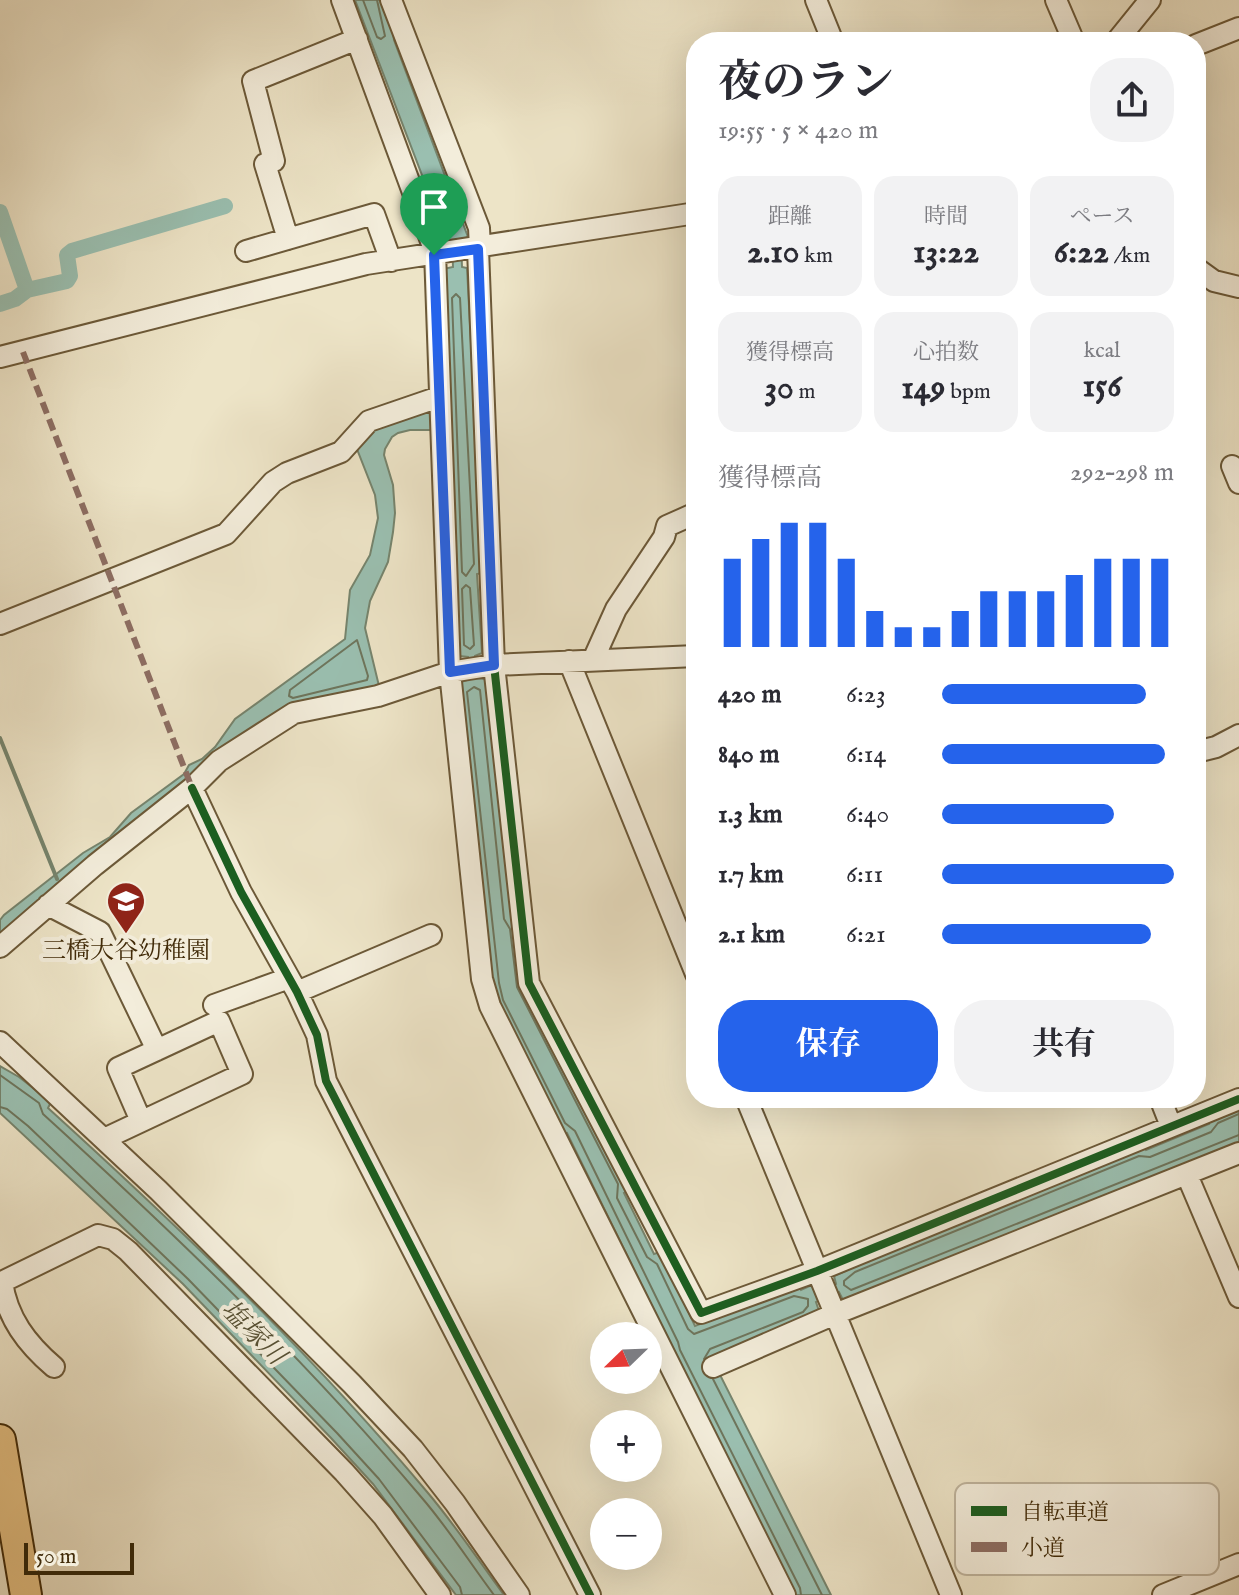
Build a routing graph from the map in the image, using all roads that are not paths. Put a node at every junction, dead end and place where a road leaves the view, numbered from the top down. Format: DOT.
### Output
graph roads {
  1 [pos="342,0"];
  2 [pos="391,0"];
  3 [pos="816,0"];
  4 [pos="1056,0"];
  5 [pos="1150,0"];
  6 [pos="1239,28"];
  7 [pos="829,32"];
  8 [pos="1070,32"];
  9 [pos="1124,32"];
  10 [pos="357,39"];
  11 [pos="1206,41"];
  12 [pos="686,215"];
  13 [pos="288,239"];
  14 [pos="475,249"];
  15 [pos="246,251"];
  16 [pos="437,254"];
  17 [pos="391,261"];
  18 [pos="1206,275"];
  19 [pos="1239,287"];
  20 [pos="0,357"];
  21 [pos="439,397"];
  22 [pos="686,517"];
  23 [pos="0,624"];
  24 [pos="686,656"];
  25 [pos="593,660"];
  26 [pos="569,661"];
  27 [pos="494,665"];
  28 [pos="450,672"];
  29 [pos="1239,735"];
  30 [pos="1206,750"];
  31 [pos="192,788"];
  32 [pos="48,905"];
  33 [pos="431,935"];
  34 [pos="0,947"];
  35 [pos="686,949"];
  36 [pos="293,985"];
  37 [pos="214,1005"];
  38 [pos="0,1042"];
  39 [pos="157,1050"];
  40 [pos="1239,1099"];
  41 [pos="750,1108"];
  42 [pos="1164,1108"];
  43 [pos="141,1121"];
  44 [pos="1171,1126"];
  45 [pos="104,1139"];
  46 [pos="1239,1153"];
  47 [pos="1187,1175"];
  48 [pos="817,1271"];
  49 [pos="1239,1297"];
  50 [pos="835,1314"];
  51 [pos="54,1367"];
  52 [pos="713,1367"];
  53 [pos="0,1440"];
  54 [pos="1239,1564"];
  55 [pos="1219,1572"];
  56 [pos="1212,1575"];
  57 [pos="26,1595"];
  58 [pos="440,1595"];
  59 [pos="519,1595"];
  60 [pos="590,1595"];
  61 [pos="785,1595"];
  62 [pos="951,1595"];
  63 [pos="1163,1595"];
  1 -- 10 [label="street"];
  2 -- 14 [label="street"];
  3 -- 7 [label="street"];
  4 -- 8 [label="street"];
  5 -- 9 [label="street"];
  6 -- 11 [label="street"];
  10 -- 13 [label="street"];
  10 -- 16 [label="street"];
  12 -- 14 [label="street"];
  13 -- 15 [label="street"];
  13 -- 17 [label="street"];
  14 -- 16 [label="street"];
  14 -- 27 [label="street"];
  16 -- 17 [label="street"];
  16 -- 21 [label="street"];
  17 -- 20 [label="street"];
  18 -- 19 [label="street"];
  21 -- 23 [label="street"];
  21 -- 28 [label="street"];
  22 -- 25 [label="street"];
  24 -- 25 [label="street"];
  25 -- 26 [label="street"];
  26 -- 27 [label="street"];
  26 -- 35 [label="street"];
  27 -- 28 [label="street"];
  27 -- 48 [label="street"];
  28 -- 31 [label="street"];
  28 -- 61 [label="street"];
  29 -- 30 [label="street"];
  31 -- 32 [label="street"];
  31 -- 36 [label="street"];
  32 -- 34 [label="street"];
  32 -- 39 [label="street"];
  33 -- 36 [label="street"];
  36 -- 37 [label="street"];
  36 -- 60 [label="street"];
  38 -- 45 [label="street"];
  39 -- 43 [label="street"];
  39 -- 43 [label="street"];
  40 -- 44 [label="street"];
  41 -- 48 [label="street"];
  42 -- 44 [label="street"];
  43 -- 45 [label="street"];
  44 -- 48 [label="street"];
  45 -- 59 [label="street"];
  46 -- 47 [label="street"];
  47 -- 49 [label="street"];
  47 -- 50 [label="street"];
  48 -- 50 [label="street"];
  50 -- 52 [label="street"];
  50 -- 62 [label="street"];
  51 -- 58 [label="street"];
  53 -- 57 [label="highway"];
  54 -- 55 [label="street"];
  56 -- 63 [label="street"];
}
